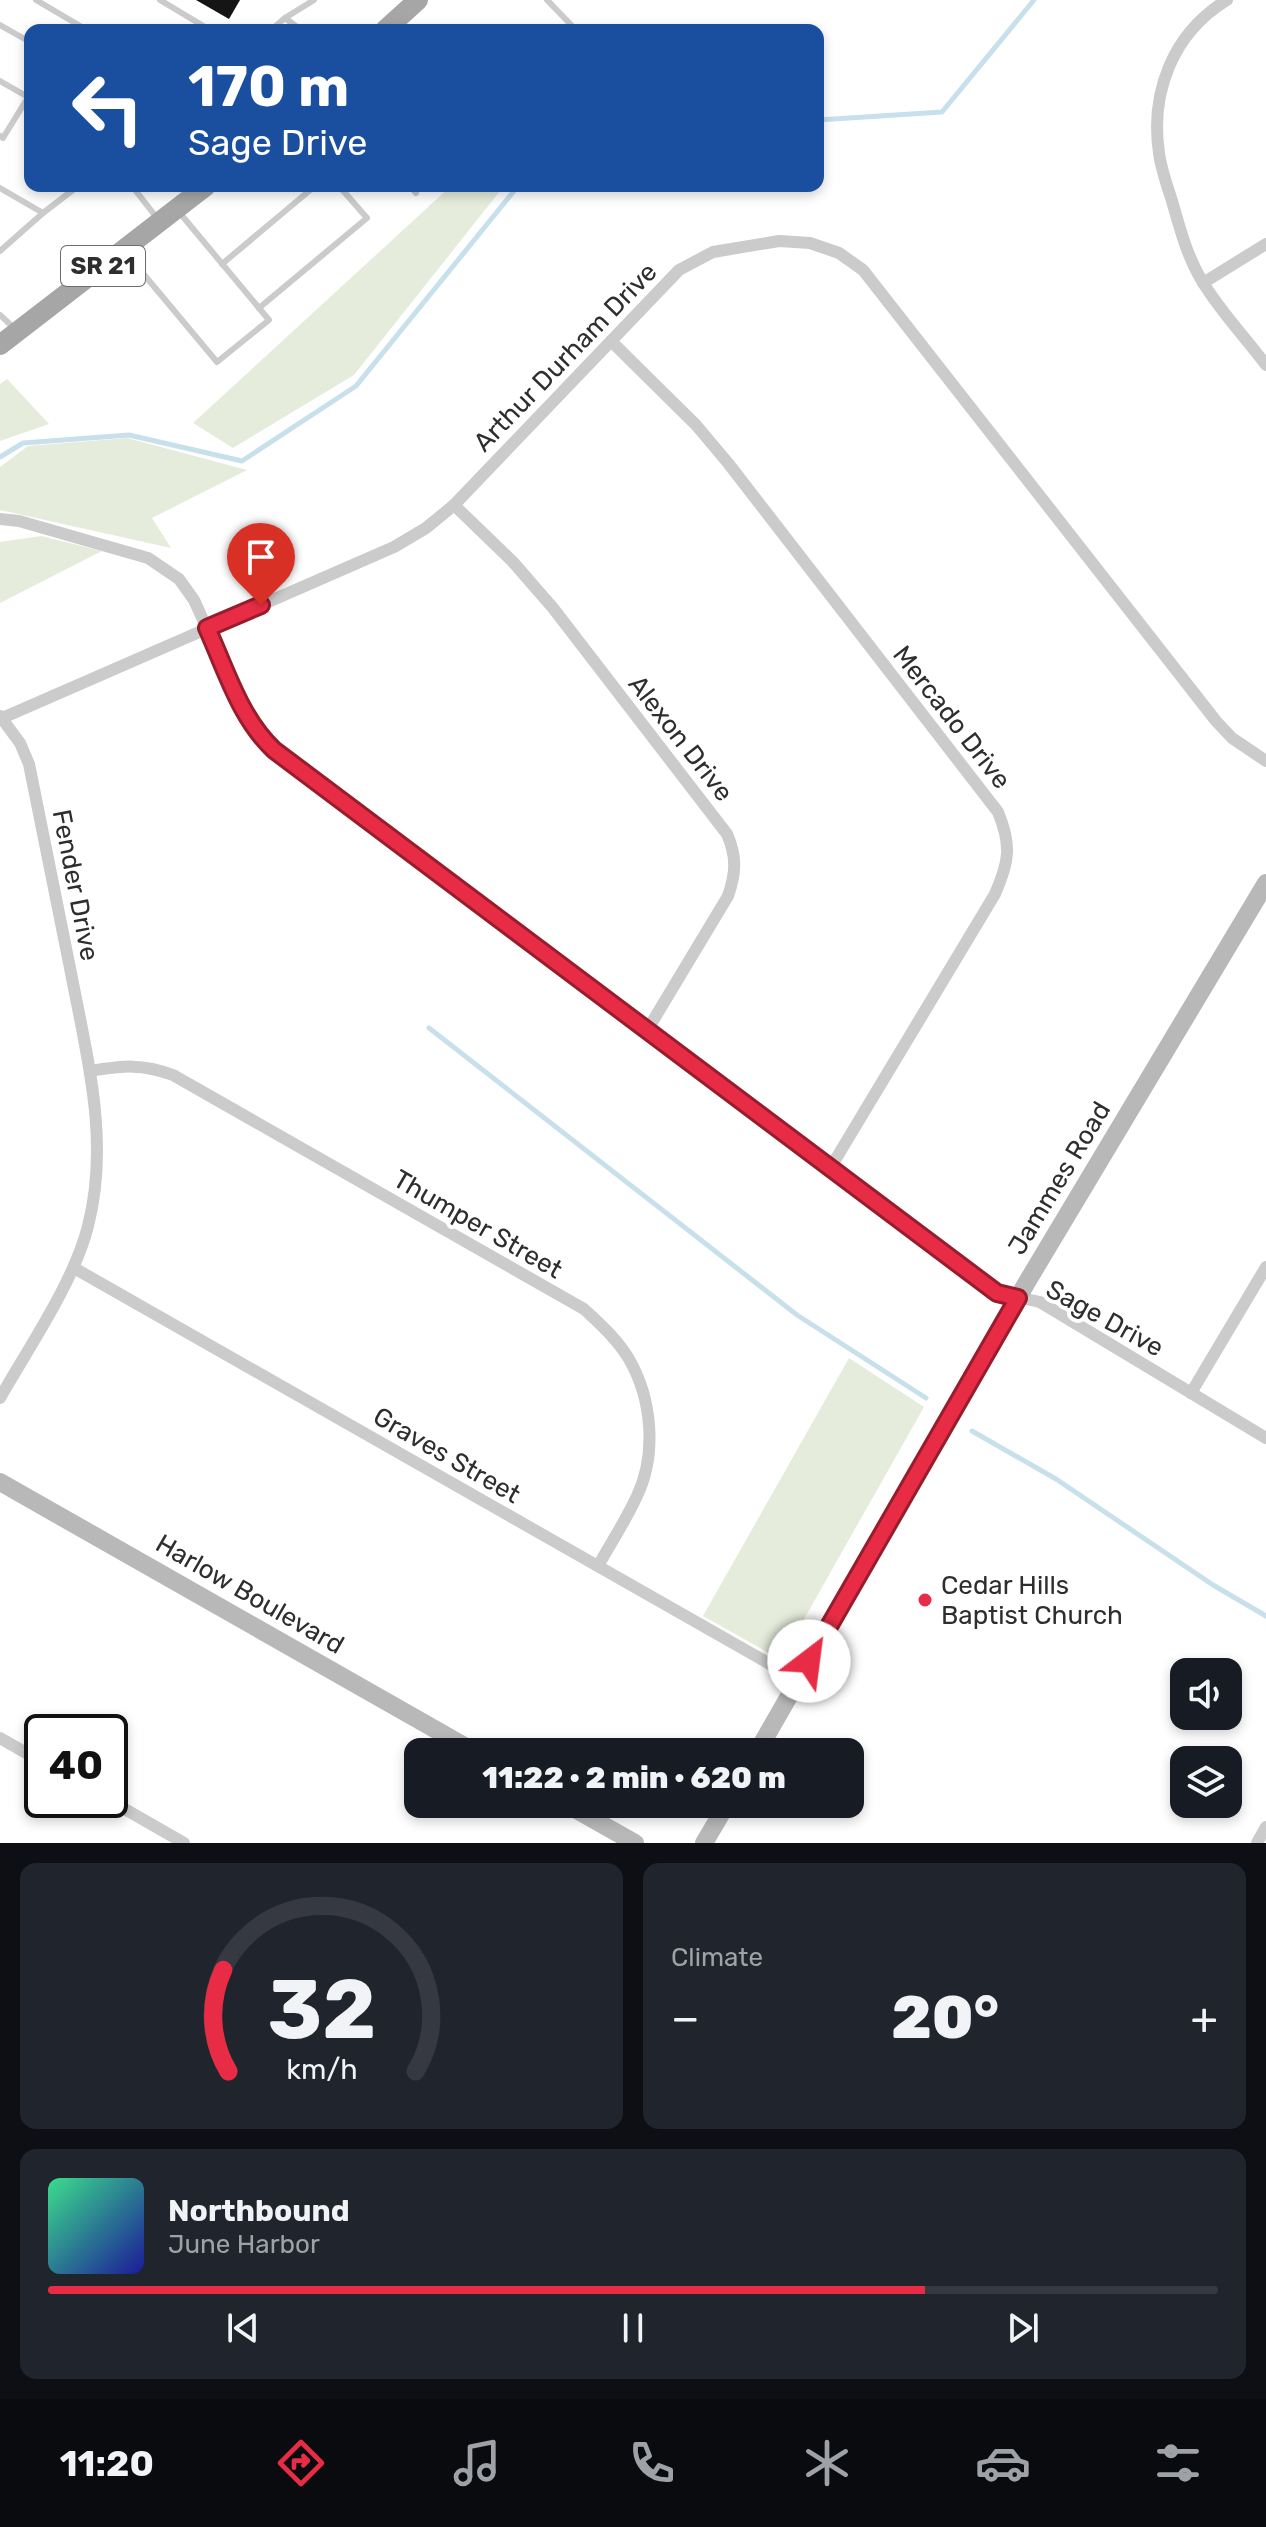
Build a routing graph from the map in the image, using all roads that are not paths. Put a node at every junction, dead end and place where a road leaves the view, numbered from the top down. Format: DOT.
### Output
graph roads {
  1 [pos="36,0"];
  2 [pos="160,0"];
  3 [pos="314,0"];
  4 [pos="418,0"];
  5 [pos="547,0"];
  6 [pos="1227,0"];
  7 [pos="285,18"];
  8 [pos="77,24"];
  9 [pos="200,24"];
  10 [pos="278,24"];
  11 [pos="293,24"];
  12 [pos="396,24"];
  13 [pos="570,24"];
  14 [pos="0,25"];
  15 [pos="24,39"];
  16 [pos="0,81"];
  17 [pos="24,93"];
  18 [pos="24,104"];
  19 [pos="0,136"];
  20 [pos="0,188"];
  21 [pos="70,192"];
  22 [pos="139,192"];
  23 [pos="199,192"];
  24 [pos="308,192"];
  25 [pos="344,192"];
  26 [pos="43,213"];
  27 [pos="169,216"];
  28 [pos="1266,244"];
  29 [pos="124,250"];
  30 [pos="0,251"];
  31 [pos="222,264"];
  32 [pos="1203,283"];
  33 [pos="259,308"];
  34 [pos="0,315"];
  35 [pos="17,332"];
  36 [pos="611,341"];
  37 [pos="0,345"];
  38 [pos="1266,365"];
  39 [pos="454,505"];
  40 [pos="0,519"];
  41 [pos="207,628"];
  42 [pos="1,717"];
  43 [pos="1266,761"];
  44 [pos="1266,883"];
  45 [pos="648,1029"];
  46 [pos="90,1071"];
  47 [pos="831,1167"];
  48 [pos="1266,1267"];
  49 [pos="74,1268"];
  50 [pos="1018,1298"];
  51 [pos="1191,1393"];
  52 [pos="0,1398"];
  53 [pos="1266,1438"];
  54 [pos="0,1482"];
  55 [pos="598,1566"];
  56 [pos="798,1680"];
  57 [pos="0,1738"];
  58 [pos="450,1738"];
  59 [pos="765,1738"];
  60 [pos="24,1752"];
  61 [pos="128,1811"];
  62 [pos="591,1818"];
  63 [pos="719,1818"];
  64 [pos="1266,1827"];
  65 [pos="184,1843"];
  66 [pos="635,1843"];
  67 [pos="704,1843"];
  68 [pos="1257,1843"];
  1 -- 8 [label="lane"];
  2 -- 9 [label="lane"];
  3 -- 7 [label="lane"];
  4 -- 12 [label="main road"];
  5 -- 13 [label="lane"];
  6 -- 32 [label="street"];
  7 -- 10 [label="lane"];
  7 -- 11 [label="lane"];
  14 -- 15 [label="lane"];
  16 -- 17 [label="lane"];
  18 -- 19 [label="lane"];
  20 -- 26 [label="lane"];
  21 -- 26 [label="lane"];
  22 -- 27 [label="lane"];
  23 -- 27 [label="main road, SR 21"];
  24 -- 31 [label="lane"];
  25 -- 33 [label="lane"];
  26 -- 30 [label="lane"];
  27 -- 29 [label="main road, SR 21"];
  27 -- 31 [label="lane"];
  28 -- 32 [label="street"];
  29 -- 33 [label="lane"];
  29 -- 35 [label="main road, SR 21"];
  31 -- 33 [label="lane"];
  32 -- 38 [label="street"];
  34 -- 35 [label="lane"];
  35 -- 37 [label="main road, SR 21"];
  36 -- 39 [label="street, Arthur Durham Drive"];
  36 -- 43 [label="street, Arthur Durham Drive"];
  36 -- 47 [label="street, Mercado Drive"];
  39 -- 41 [label="street, Arthur Durham Drive"];
  39 -- 45 [label="street, Alexon Drive"];
  40 -- 41 [label="street, Sage Drive"];
  41 -- 42 [label="street, Arthur Durham Drive"];
  41 -- 45 [label="street, Sage Drive"];
  42 -- 46 [label="street, Fender Drive"];
  44 -- 50 [label="street, Jammes Road"];
  45 -- 47 [label="street, Sage Drive"];
  46 -- 49 [label="street, Fender Drive"];
  46 -- 55 [label="street, Thumper Street"];
  47 -- 50 [label="street, Sage Drive"];
  48 -- 51 [label="street"];
  49 -- 52 [label="street, Fender Drive"];
  49 -- 55 [label="street, Graves Street"];
  50 -- 51 [label="street, Sage Drive"];
  50 -- 56 [label="street, Jammes Road"];
  51 -- 53 [label="street, Sage Drive"];
  54 -- 58 [label="street, Harlow Boulevard"];
  55 -- 56 [label="street, Graves Street"];
  56 -- 59 [label="street, Jammes Road"];
  57 -- 60 [label="street"];
  61 -- 65 [label="street"];
  62 -- 66 [label="street"];
  63 -- 67 [label="street"];
  64 -- 68 [label="street"];
}
